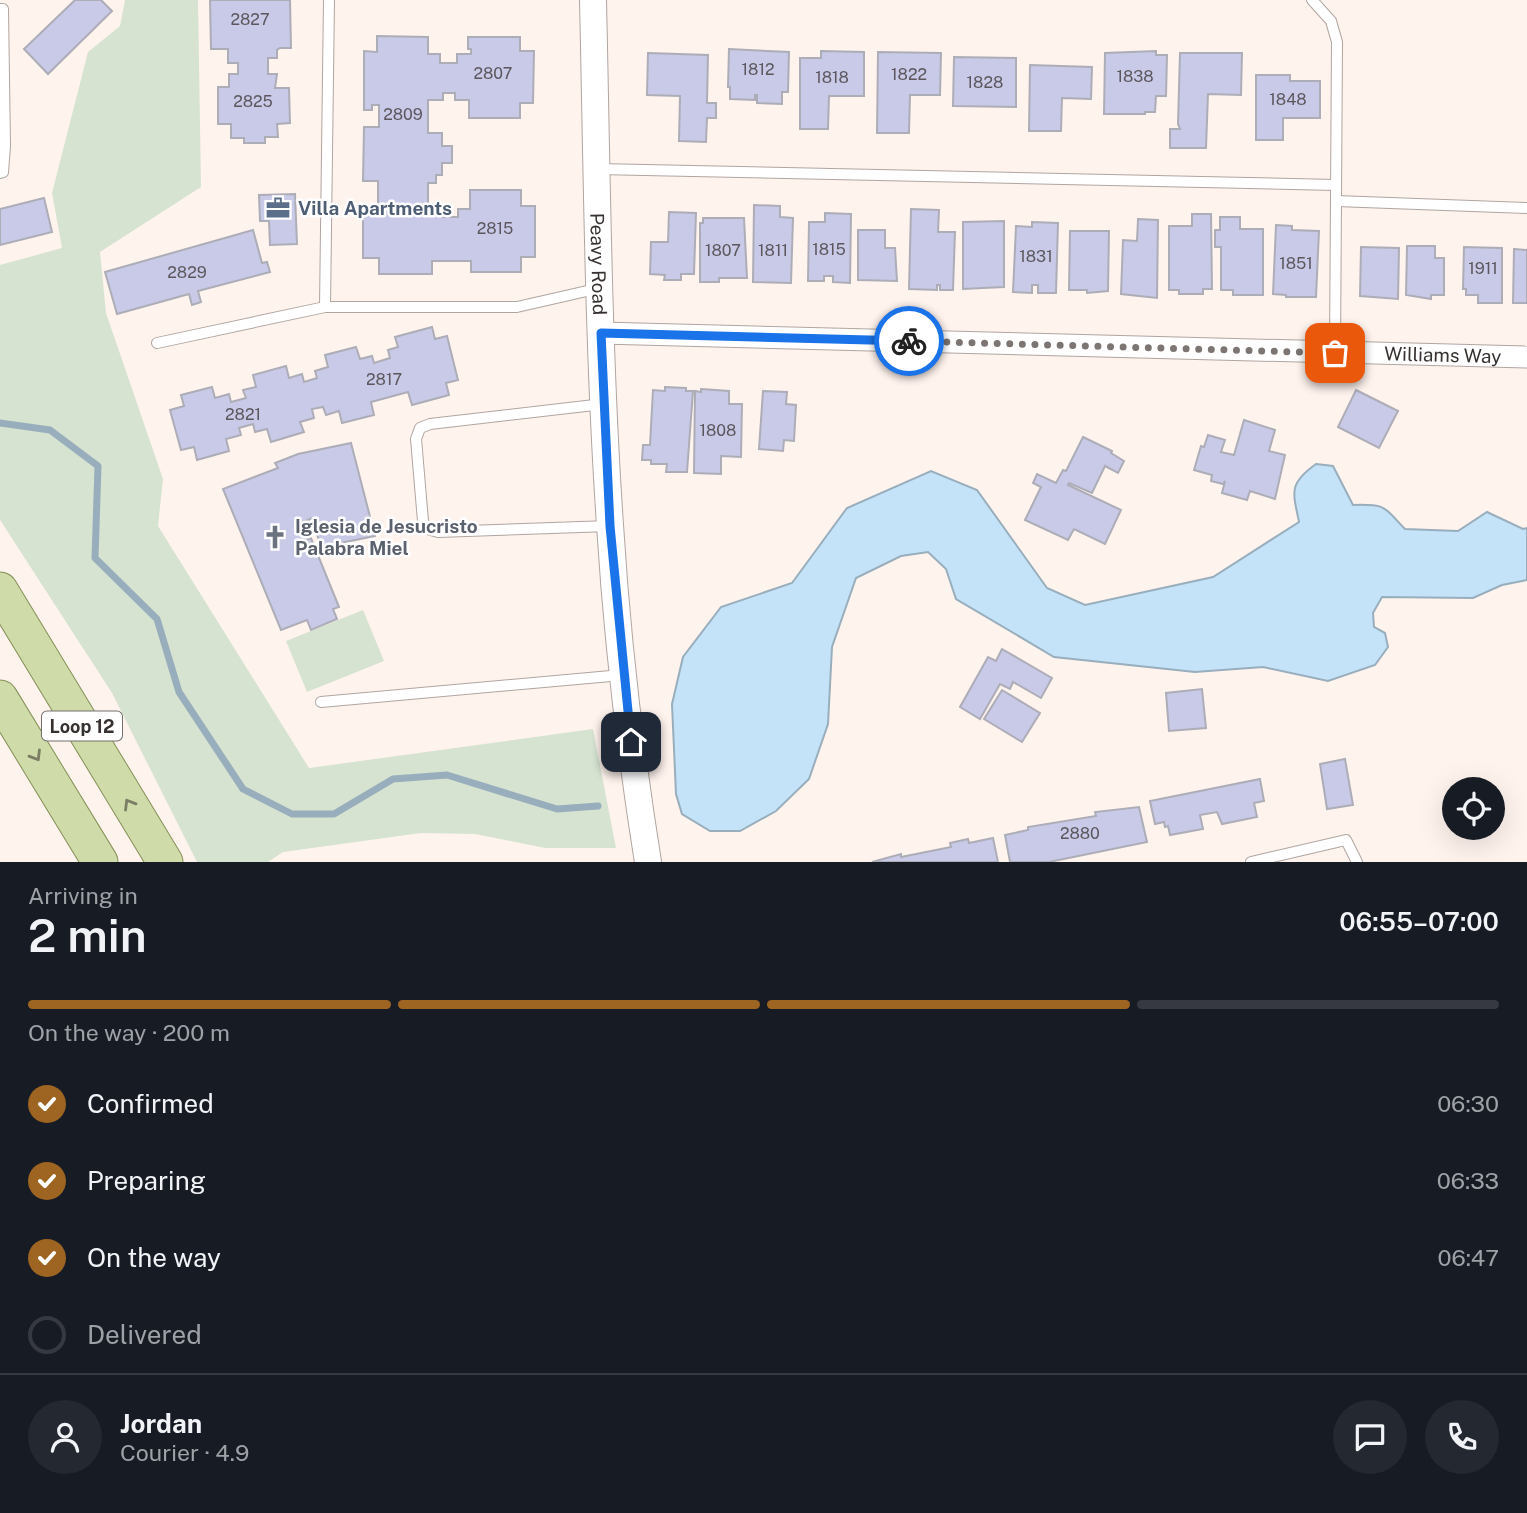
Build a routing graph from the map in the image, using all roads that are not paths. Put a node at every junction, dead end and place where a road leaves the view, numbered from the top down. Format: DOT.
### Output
graph roads {
  1 [pos="330,0"];
  2 [pos="593,0"];
  3 [pos="1312,0"];
  4 [pos="0,9"];
  5 [pos="597,169"];
  6 [pos="0,173"];
  7 [pos="1336,185"];
  8 [pos="1336,201"];
  9 [pos="1527,208"];
  10 [pos="600,288"];
  11 [pos="325,307"];
  12 [pos="601,333"];
  13 [pos="157,343"];
  14 [pos="1335,353"];
  15 [pos="1527,357"];
  16 [pos="603,404"];
  17 [pos="610,526"];
  18 [pos="0,590"];
  19 [pos="623,675"];
  20 [pos="0,698"];
  21 [pos="321,702"];
  22 [pos="100,862"];
  23 [pos="165,862"];
  24 [pos="648,862"];
  25 [pos="1251,862"];
  26 [pos="1357,862"];
  1 -- 11 [label="lane"];
  2 -- 5 [label="street, Peavy Road"];
  3 -- 7 [label="lane"];
  4 -- 6 [label="lane"];
  5 -- 7 [label="lane"];
  5 -- 10 [label="street, Peavy Road"];
  7 -- 8 [label="lane"];
  8 -- 9 [label="lane"];
  8 -- 14 [label="lane"];
  10 -- 11 [label="lane"];
  10 -- 12 [label="street, Peavy Road"];
  11 -- 13 [label="lane"];
  12 -- 14 [label="street, Williams Way"];
  12 -- 16 [label="street, Peavy Road"];
  14 -- 15 [label="street, Williams Way"];
  16 -- 17 [label="street, Peavy Road"];
  16 -- 17 [label="lane"];
  17 -- 19 [label="street, Peavy Road"];
  23 -- 18 [label="main road, Loop 12, one-way"];
  19 -- 21 [label="lane"];
  19 -- 24 [label="street, Peavy Road"];
  20 -- 22 [label="main road, Loop 12, one-way"];
  25 -- 26 [label="lane"];
}
